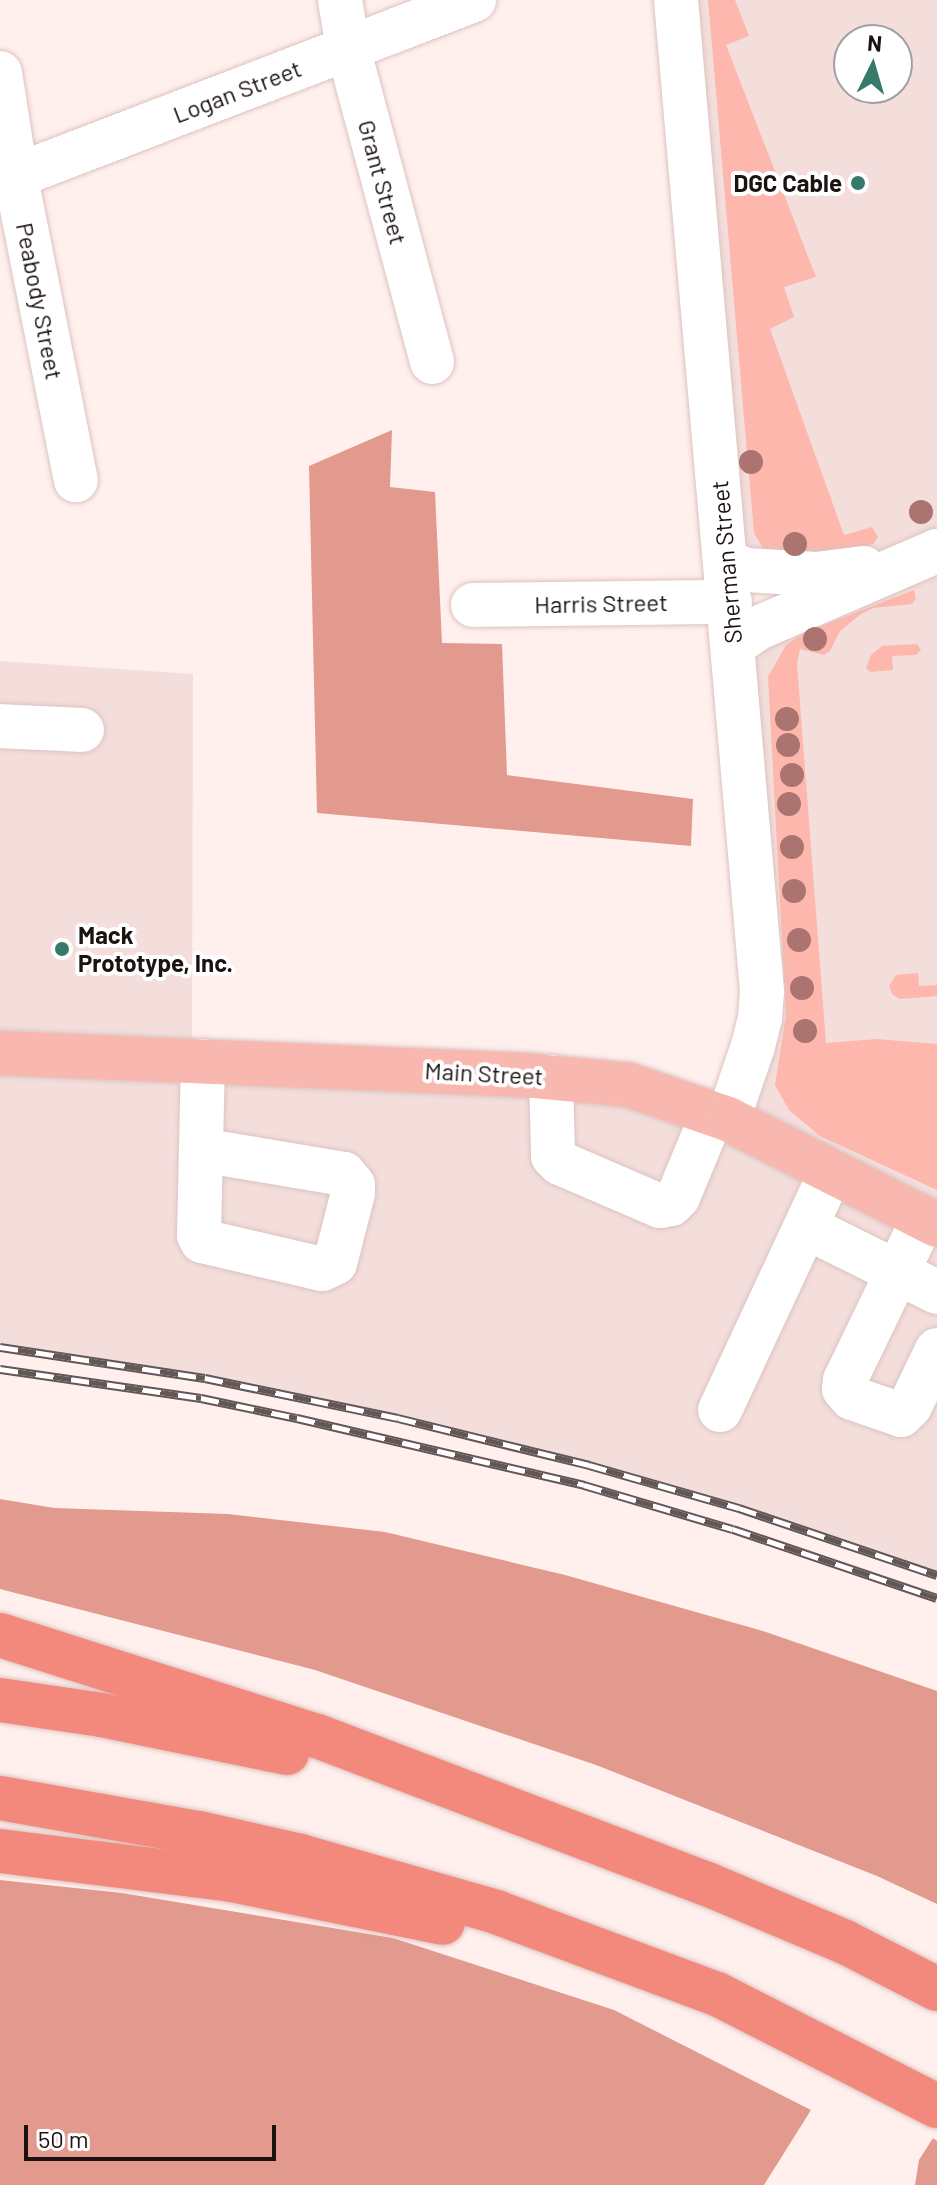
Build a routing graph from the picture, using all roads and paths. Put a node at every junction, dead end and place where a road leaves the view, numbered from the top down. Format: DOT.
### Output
graph roads {
  1 [pos="340,0"];
  2 [pos="474,0"];
  3 [pos="676,0"];
  4 [pos="348,48"];
  5 [pos="0,73"];
  6 [pos="8,179"];
  7 [pos="432,362"];
  8 [pos="76,480"];
  9 [pos="922,557"];
  10 [pos="728,582"];
  11 [pos="473,605"];
  12 [pos="733,645"];
  13 [pos="0,726"];
  14 [pos="82,730"];
  15 [pos="0,1053"];
  16 [pos="203,1061"];
  17 [pos="551,1077"];
  18 [pos="720,1116"];
  19 [pos="201,1150"];
  20 [pos="831,1172"];
  21 [pos="930,1222"];
  22 [pos="806,1227"];
  23 [pos="897,1272"];
  24 [pos="937,1292"];
  25 [pos="937,1350"];
  26 [pos="720,1410"];
  27 [pos="0,1635"];
  28 [pos="0,1700"];
  29 [pos="0,1798"];
  30 [pos="529,1819"];
  31 [pos="0,1851"];
  32 [pos="687,1984"];
  33 [pos="937,1989"];
  34 [pos="937,2106"];
  1 -- 4 [label="street, Grant Street"];
  2 -- 4 [label="street, Logan Street"];
  3 -- 10 [label="street, Sherman Street"];
  4 -- 6 [label="street, Logan Street"];
  4 -- 7 [label="street, Grant Street"];
  5 -- 6 [label="street, Peabody Street"];
  6 -- 8 [label="street, Peabody Street"];
  9 -- 10 [label="street, Harris Street"];
  9 -- 12 [label="street"];
  10 -- 11 [label="street, Harris Street"];
  10 -- 12 [label="street, Sherman Street"];
  12 -- 18 [label="street, Sherman Street"];
  13 -- 14 [label="street"];
  15 -- 16 [label="main road, Main Street"];
  16 -- 17 [label="main road, Main Street"];
  16 -- 19 [label="street"];
  17 -- 18 [label="main road, Main Street"];
  17 -- 18 [label="street, Sherman Street"];
  18 -- 20 [label="main road, Main Street"];
  20 -- 21 [label="main road, Main Street"];
  20 -- 22 [label="street"];
  21 -- 23 [label="street"];
  22 -- 23 [label="street"];
  22 -- 26 [label="street"];
  23 -- 24 [label="street"];
  23 -- 25 [label="street"];
  27 -- 30 [label="highway"];
  28 -- 30 [label="highway"];
  29 -- 32 [label="highway"];
  30 -- 33 [label="highway"];
  31 -- 32 [label="highway"];
  32 -- 34 [label="highway"];
}
